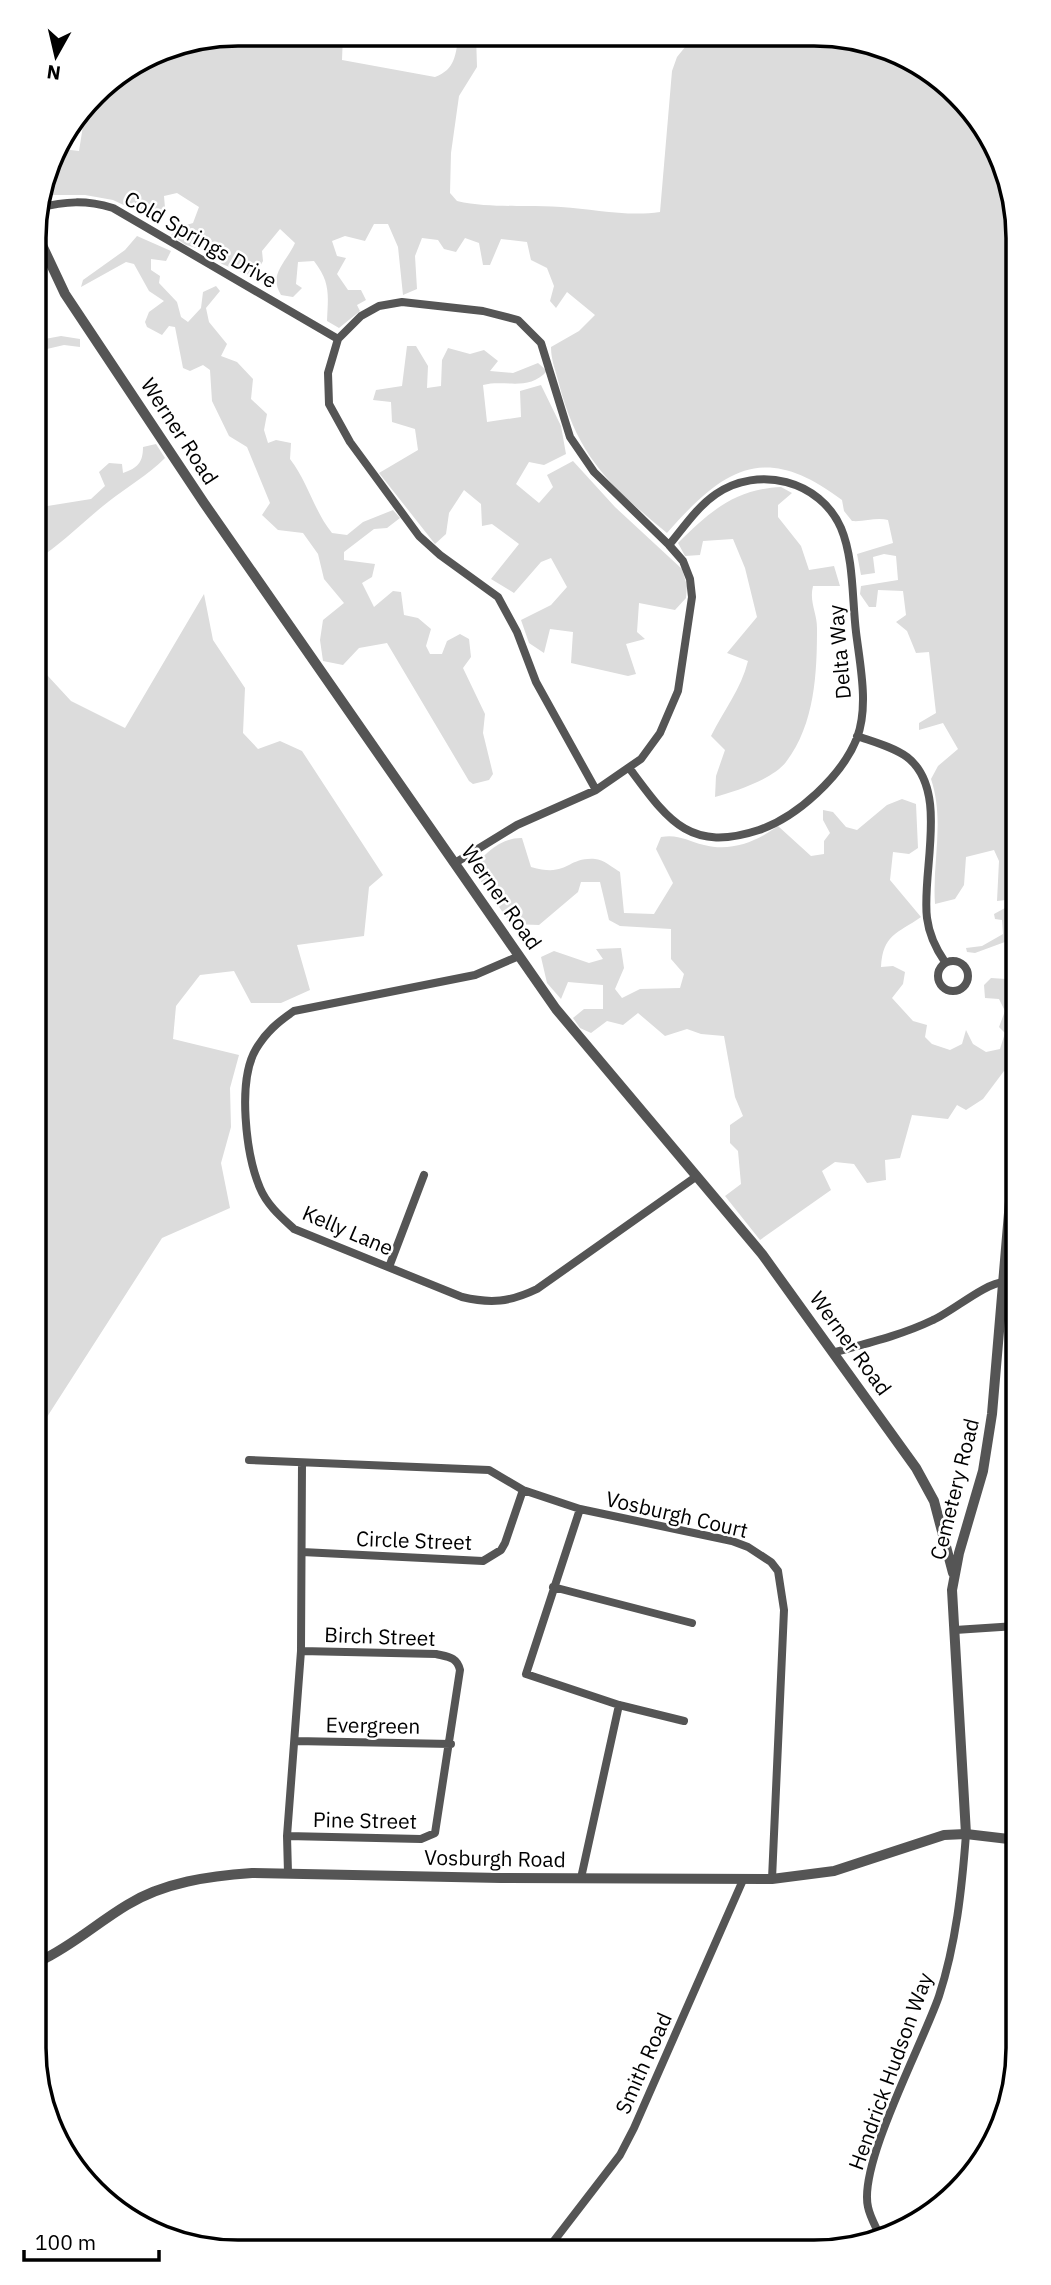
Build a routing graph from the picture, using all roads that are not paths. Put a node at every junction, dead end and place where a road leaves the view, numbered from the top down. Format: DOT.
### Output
graph roads {
  1 [pos="48,205"];
  2 [pos="46,254"];
  3 [pos="338,339"];
  4 [pos="669,545"];
  5 [pos="857,736"];
  6 [pos="629,769"];
  7 [pos="596,790"];
  8 [pos="455,863"];
  9 [pos="519,956"];
  10 [pos="945,962"];
  11 [pos="424,1175"];
  12 [pos="697,1176"];
  13 [pos="1005,1264"];
  14 [pos="389,1267"];
  15 [pos="1004,1282"];
  16 [pos="835,1352"];
  17 [pos="249,1461"];
  18 [pos="302,1463"];
  19 [pos="523,1490"];
  20 [pos="580,1509"];
  21 [pos="302,1552"];
  22 [pos="953,1573"];
  23 [pos="553,1587"];
  24 [pos="692,1623"];
  25 [pos="1005,1627"];
  26 [pos="955,1630"];
  27 [pos="301,1651"];
  28 [pos="619,1705"];
  29 [pos="684,1721"];
  30 [pos="295,1741"];
  31 [pos="451,1744"];
  32 [pos="966,1834"];
  33 [pos="288,1836"];
  34 [pos="1005,1839"];
  35 [pos="288,1873"];
  36 [pos="581,1878"];
  37 [pos="772,1879"];
  38 [pos="743,1880"];
  39 [pos="46,1958"];
  40 [pos="877,2228"];
  41 [pos="555,2240"];
  1 -- 3 [label="street, Cold Springs Drive"];
  2 -- 8 [label="street, Werner Road"];
  3 -- 4 [label="street"];
  3 -- 7 [label="street"];
  4 -- 5 [label="street, Delta Way"];
  4 -- 6 [label="street"];
  5 -- 6 [label="street, Delta Way"];
  5 -- 10 [label="street"];
  6 -- 7 [label="street"];
  7 -- 8 [label="street"];
  8 -- 9 [label="street, Werner Road"];
  9 -- 12 [label="street, Werner Road"];
  9 -- 14 [label="street, Kelly Lane"];
  11 -- 14 [label="street"];
  12 -- 14 [label="street, Kelly Lane"];
  12 -- 16 [label="street, Werner Road"];
  13 -- 15 [label="street, Cemetery Road"];
  15 -- 16 [label="street"];
  15 -- 22 [label="street, Cemetery Road"];
  16 -- 22 [label="street, Werner Road"];
  17 -- 18 [label="street, Vosburgh Court"];
  18 -- 19 [label="street, Vosburgh Court"];
  18 -- 21 [label="street"];
  19 -- 20 [label="street, Vosburgh Court"];
  19 -- 21 [label="street, Circle Street"];
  20 -- 23 [label="street"];
  20 -- 37 [label="street, Vosburgh Court"];
  21 -- 27 [label="street"];
  22 -- 26 [label="street, Cemetery Road"];
  23 -- 24 [label="street"];
  23 -- 28 [label="street"];
  25 -- 26 [label="street"];
  26 -- 32 [label="street, Cemetery Road"];
  27 -- 30 [label="street"];
  27 -- 31 [label="street, Birch Street"];
  28 -- 29 [label="street"];
  28 -- 36 [label="street"];
  30 -- 31 [label="street, Evergreen"];
  30 -- 33 [label="street"];
  31 -- 33 [label="street, Pine Street"];
  32 -- 34 [label="street, Vosburgh Road"];
  32 -- 37 [label="street, Vosburgh Road"];
  32 -- 40 [label="street, Hendrick Hudson Way"];
  33 -- 35 [label="street"];
  35 -- 36 [label="street, Vosburgh Road"];
  35 -- 39 [label="street, Vosburgh Road"];
  36 -- 38 [label="street, Vosburgh Road"];
  37 -- 38 [label="street, Vosburgh Road"];
  38 -- 41 [label="street, Smith Road"];
}
